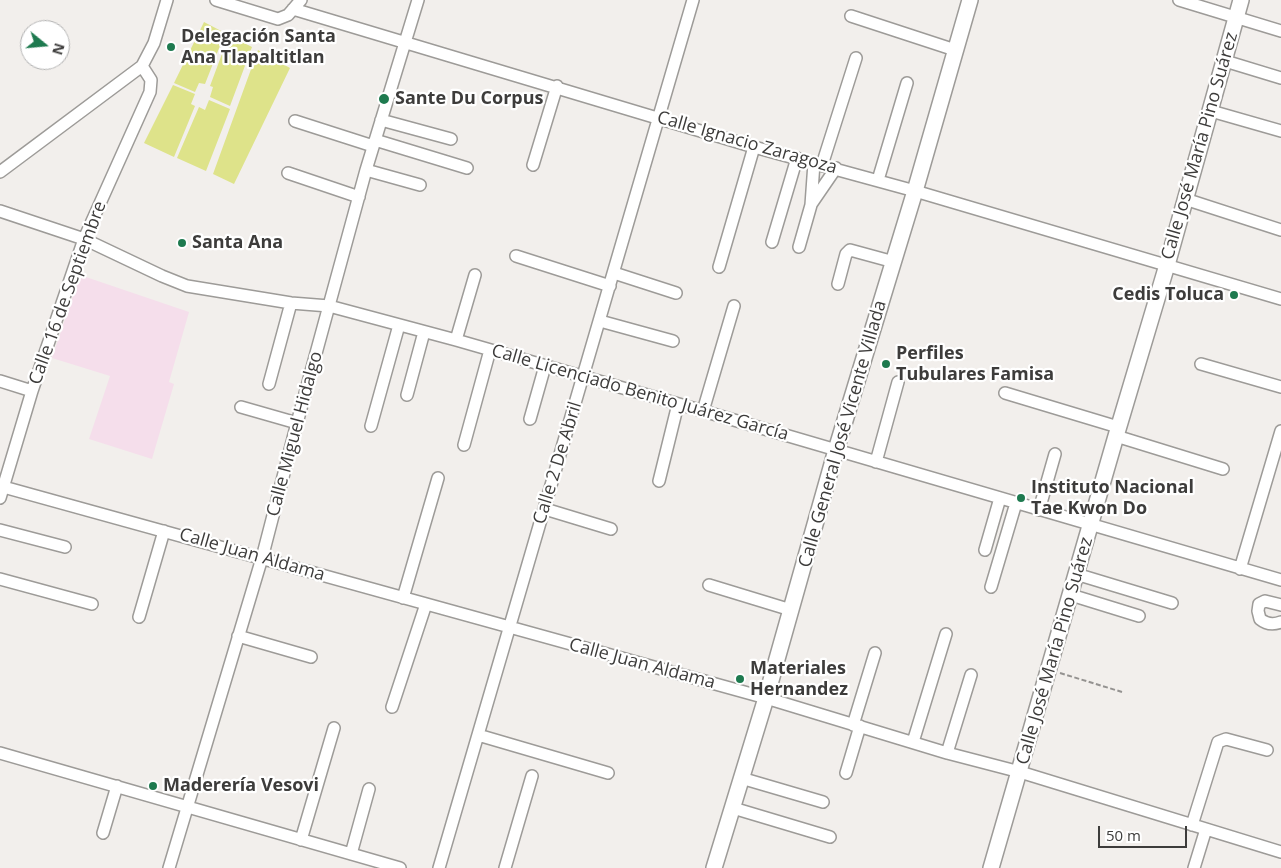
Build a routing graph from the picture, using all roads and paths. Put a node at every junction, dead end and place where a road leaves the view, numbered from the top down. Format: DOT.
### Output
graph roads {
  1 [pos="167,0"];
  2 [pos="216,0"];
  3 [pos="418,0"];
  4 [pos="693,0"];
  5 [pos="970,0"];
  6 [pos="1179,0"];
  7 [pos="1241,0"];
  8 [pos="297,4"];
  9 [pos="851,16"];
  10 [pos="1236,18"];
  11 [pos="1281,31"];
  12 [pos="405,42"];
  13 [pos="955,50"];
  14 [pos="856,58"];
  15 [pos="1225,61"];
  16 [pos="142,66"];
  17 [pos="1281,78"];
  18 [pos="907,83"];
  19 [pos="556,86"];
  20 [pos="1211,111"];
  21 [pos="660,117"];
  22 [pos="381,120"];
  23 [pos="295,121"];
  24 [pos="1281,131"];
  25 [pos="451,139"];
  26 [pos="374,143"];
  27 [pos="754,146"];
  28 [pos="797,158"];
  29 [pos="818,164"];
  30 [pos="533,165"];
  31 [pos="467,168"];
  32 [pos="836,168"];
  33 [pos="366,170"];
  34 [pos="0,172"];
  35 [pos="288,173"];
  36 [pos="878,180"];
  37 [pos="420,185"];
  38 [pos="916,191"];
  39 [pos="359,197"];
  40 [pos="1185,199"];
  41 [pos="811,205"];
  42 [pos="0,211"];
  43 [pos="1281,230"];
  44 [pos="84,239"];
  45 [pos="772,242"];
  46 [pos="799,247"];
  47 [pos="516,256"];
  48 [pos="894,262"];
  49 [pos="1167,265"];
  50 [pos="719,267"];
  51 [pos="614,273"];
  52 [pos="475,275"];
  53 [pos="838,284"];
  54 [pos="610,286"];
  55 [pos="676,293"];
  56 [pos="1281,299"];
  57 [pos="290,303"];
  58 [pos="329,306"];
  59 [pos="734,306"];
  60 [pos="600,321"];
  61 [pos="400,325"];
  62 [pos="424,332"];
  63 [pos="456,340"];
  64 [pos="673,342"];
  65 [pos="490,350"];
  66 [pos="1201,364"];
  67 [pos="545,366"];
  68 [pos="584,377"];
  69 [pos="0,381"];
  70 [pos="898,382"];
  71 [pos="269,384"];
  72 [pos="1281,387"];
  73 [pos="32,391"];
  74 [pos="1005,393"];
  75 [pos="407,395"];
  76 [pos="678,404"];
  77 [pos="241,407"];
  78 [pos="703,411"];
  79 [pos="530,419"];
  80 [pos="297,423"];
  81 [pos="371,426"];
  82 [pos="1281,431"];
  83 [pos="1117,432"];
  84 [pos="464,445"];
  85 [pos="836,450"];
  86 [pos="1055,454"];
  87 [pos="876,462"];
  88 [pos="1223,469"];
  89 [pos="438,478"];
  90 [pos="659,481"];
  91 [pos="1,490"];
  92 [pos="1000,498"];
  93 [pos="1016,503"];
  94 [pos="545,509"];
  95 [pos="1039,510"];
  96 [pos="1091,524"];
  97 [pos="0,530"];
  98 [pos="611,530"];
  99 [pos="164,531"];
  100 [pos="65,547"];
  101 [pos="985,550"];
  102 [pos="262,558"];
  103 [pos="1240,569"];
  104 [pos="1076,574"];
  105 [pos="0,579"];
  106 [pos="1281,580"];
  107 [pos="709,585"];
  108 [pos="991,587"];
  109 [pos="1070,595"];
  110 [pos="403,598"];
  111 [pos="1172,602"];
  112 [pos="92,604"];
  113 [pos="426,604"];
  114 [pos="1281,605"];
  115 [pos="791,610"];
  116 [pos="1140,616"];
  117 [pos="139,617"];
  118 [pos="1281,622"];
  119 [pos="509,628"];
  120 [pos="946,634"];
  121 [pos="238,636"];
  122 [pos="875,654"];
  123 [pos="311,657"];
  124 [pos="1049,670"];
  125 [pos="971,675"];
  126 [pos="1122,692"];
  127 [pos="766,698"];
  128 [pos="392,707"];
  129 [pos="857,725"];
  130 [pos="334,728"];
  131 [pos="478,735"];
  132 [pos="913,742"];
  133 [pos="1267,750"];
  134 [pos="0,753"];
  135 [pos="947,753"];
  136 [pos="1020,772"];
  137 [pos="608,773"];
  138 [pos="846,773"];
  139 [pos="532,776"];
  140 [pos="741,778"];
  141 [pos="117,786"];
  142 [pos="369,789"];
  143 [pos="822,802"];
  144 [pos="187,806"];
  145 [pos="733,808"];
  146 [pos="1192,825"];
  147 [pos="1206,829"];
  148 [pos="103,833"];
  149 [pos="830,837"];
  150 [pos="301,840"];
  151 [pos="1281,852"];
  152 [pos="351,854"];
  153 [pos="169,868"];
  154 [pos="400,868"];
  155 [pos="439,868"];
  156 [pos="505,868"];
  157 [pos="714,868"];
  158 [pos="991,868"];
  159 [pos="1194,868"];
  1 -- 16 [label="street"];
  2 -- 8 [label="street, Calle Ignacio Zaragoza"];
  3 -- 12 [label="street, Calle Miguel Hidalgo"];
  4 -- 21 [label="street, Calle 2 De Abril"];
  5 -- 13 [label="main road, Calle General José Vicente Villada"];
  6 -- 10 [label="street"];
  7 -- 10 [label="main road, Calle José María Pino Suárez"];
  8 -- 12 [label="street, Calle Ignacio Zaragoza"];
  9 -- 13 [label="street"];
  10 -- 11 [label="street"];
  10 -- 15 [label="main road, Calle José María Pino Suárez"];
  12 -- 19 [label="street, Calle Ignacio Zaragoza"];
  12 -- 22 [label="street, Calle Miguel Hidalgo"];
  13 -- 38 [label="main road, Calle General José Vicente Villada"];
  14 -- 29 [label="street"];
  15 -- 17 [label="street"];
  15 -- 20 [label="main road, Calle José María Pino Suárez"];
  16 -- 34 [label="street"];
  16 -- 44 [label="street, Calle 16 de Septiembre"];
  18 -- 36 [label="street"];
  19 -- 21 [label="street, Calle Ignacio Zaragoza"];
  19 -- 30 [label="street"];
  20 -- 24 [label="street"];
  20 -- 40 [label="main road, Calle José María Pino Suárez"];
  21 -- 27 [label="street, Calle Ignacio Zaragoza"];
  21 -- 51 [label="street, Calle 2 De Abril"];
  22 -- 25 [label="street"];
  22 -- 26 [label="street, Calle Miguel Hidalgo"];
  23 -- 26 [label="street"];
  26 -- 31 [label="street"];
  26 -- 33 [label="street, Calle Miguel Hidalgo"];
  27 -- 28 [label="street, Calle Ignacio Zaragoza"];
  27 -- 50 [label="street"];
  28 -- 29 [label="street, Calle Ignacio Zaragoza"];
  28 -- 45 [label="street"];
  29 -- 32 [label="street, Calle Ignacio Zaragoza"];
  29 -- 41 [label="street"];
  32 -- 36 [label="street, Calle Ignacio Zaragoza"];
  32 -- 41 [label="street"];
  33 -- 37 [label="street"];
  33 -- 39 [label="street, Calle Miguel Hidalgo"];
  35 -- 39 [label="street"];
  36 -- 38 [label="street, Calle Ignacio Zaragoza"];
  38 -- 48 [label="main road, Calle General José Vicente Villada"];
  38 -- 49 [label="street, Calle Ignacio Zaragoza"];
  39 -- 58 [label="street, Calle Miguel Hidalgo"];
  40 -- 43 [label="street"];
  40 -- 49 [label="main road, Calle José María Pino Suárez"];
  41 -- 46 [label="street"];
  42 -- 44 [label="street, Calle Licenciado Benito Juárez García"];
  44 -- 57 [label="street, Calle Licenciado Benito Juárez García"];
  44 -- 73 [label="street, Calle 16 de Septiembre"];
  47 -- 54 [label="street"];
  48 -- 53 [label="street"];
  48 -- 85 [label="main road, Calle General José Vicente Villada"];
  49 -- 56 [label="street, Calle Ignacio Zaragoza"];
  49 -- 83 [label="main road, Calle José María Pino Suárez"];
  51 -- 54 [label="street, Calle 2 De Abril"];
  51 -- 55 [label="street"];
  52 -- 63 [label="street"];
  54 -- 60 [label="street, Calle 2 De Abril"];
  57 -- 58 [label="street, Calle Licenciado Benito Juárez García"];
  57 -- 71 [label="street"];
  58 -- 61 [label="street, Calle Licenciado Benito Juárez García"];
  58 -- 80 [label="street, Calle Miguel Hidalgo"];
  59 -- 78 [label="street"];
  60 -- 64 [label="street"];
  60 -- 68 [label="street, Calle 2 De Abril"];
  61 -- 62 [label="street, Calle Licenciado Benito Juárez García"];
  61 -- 81 [label="street"];
  62 -- 63 [label="street, Calle Licenciado Benito Juárez García"];
  62 -- 75 [label="street"];
  63 -- 65 [label="street, Calle Licenciado Benito Juárez García"];
  65 -- 67 [label="street, Calle Licenciado Benito Juárez García"];
  65 -- 84 [label="street"];
  66 -- 72 [label="street"];
  67 -- 68 [label="street, Calle Licenciado Benito Juárez García"];
  67 -- 79 [label="street"];
  68 -- 76 [label="street, Calle Licenciado Benito Juárez García"];
  68 -- 94 [label="street, Calle 2 De Abril"];
  69 -- 73 [label="street"];
  70 -- 87 [label="street"];
  73 -- 91 [label="street, Calle 16 de Septiembre"];
  74 -- 83 [label="street"];
  76 -- 78 [label="street, Calle Licenciado Benito Juárez García"];
  76 -- 90 [label="street"];
  77 -- 80 [label="street"];
  78 -- 85 [label="street, Calle Licenciado Benito Juárez García"];
  80 -- 102 [label="street, Calle Miguel Hidalgo"];
  82 -- 103 [label="street"];
  83 -- 88 [label="street"];
  83 -- 96 [label="main road, Calle José María Pino Suárez"];
  85 -- 87 [label="street, Calle Licenciado Benito Juárez García"];
  85 -- 115 [label="main road, Calle General José Vicente Villada"];
  86 -- 95 [label="street"];
  87 -- 92 [label="street, Calle Licenciado Benito Juárez García"];
  89 -- 110 [label="street"];
  91 -- 99 [label="street, Calle Juan Aldama"];
  92 -- 93 [label="street, Calle Licenciado Benito Juárez García"];
  92 -- 101 [label="street"];
  93 -- 95 [label="street, Calle Licenciado Benito Juárez García"];
  93 -- 108 [label="street"];
  94 -- 98 [label="street"];
  94 -- 119 [label="street, Calle 2 De Abril"];
  95 -- 96 [label="street, Calle Licenciado Benito Juárez García"];
  96 -- 103 [label="street, Calle Licenciado Benito Juárez García"];
  96 -- 104 [label="main road, Calle José María Pino Suárez"];
  97 -- 100 [label="street"];
  99 -- 102 [label="street, Calle Juan Aldama"];
  99 -- 117 [label="street"];
  102 -- 110 [label="street, Calle Juan Aldama"];
  102 -- 121 [label="street, Calle Miguel Hidalgo"];
  103 -- 106 [label="street, Calle Licenciado Benito Juárez García"];
  104 -- 109 [label="main road, Calle José María Pino Suárez"];
  104 -- 111 [label="street"];
  105 -- 112 [label="street"];
  107 -- 115 [label="street"];
  109 -- 116 [label="street"];
  109 -- 124 [label="main road, Calle José María Pino Suárez"];
  110 -- 113 [label="street, Calle Juan Aldama"];
  113 -- 119 [label="street, Calle Juan Aldama"];
  113 -- 128 [label="street"];
  114 -- 118 [label="street"];
  115 -- 127 [label="main road, Calle General José Vicente Villada"];
  119 -- 127 [label="street, Calle Juan Aldama"];
  119 -- 131 [label="street, Calle 2 De Abril"];
  120 -- 132 [label="street"];
  121 -- 123 [label="street"];
  121 -- 144 [label="street, Calle Miguel Hidalgo"];
  122 -- 129 [label="street"];
  124 -- 126 [label="path"];
  124 -- 136 [label="main road, Calle José María Pino Suárez"];
  125 -- 135 [label="street"];
  127 -- 129 [label="street, Calle Juan Aldama"];
  127 -- 140 [label="main road, Calle General José Vicente Villada"];
  129 -- 132 [label="street, Calle Juan Aldama"];
  129 -- 138 [label="street"];
  130 -- 150 [label="street"];
  131 -- 137 [label="street"];
  131 -- 155 [label="street, Calle 2 De Abril"];
  132 -- 135 [label="street, Calle Juan Aldama"];
  133 -- 146 [label="street"];
  134 -- 141 [label="street"];
  135 -- 136 [label="street, Calle Juan Aldama"];
  136 -- 146 [label="street, Calle Juan Aldama"];
  136 -- 158 [label="main road, Calle José María Pino Suárez"];
  139 -- 156 [label="street"];
  140 -- 143 [label="street"];
  140 -- 145 [label="main road, Calle General José Vicente Villada"];
  141 -- 144 [label="street"];
  141 -- 148 [label="street"];
  142 -- 152 [label="street"];
  144 -- 150 [label="street"];
  144 -- 153 [label="street, Calle Miguel Hidalgo"];
  145 -- 149 [label="street"];
  145 -- 157 [label="main road, Calle General José Vicente Villada"];
  146 -- 147 [label="street, Calle Juan Aldama"];
  147 -- 151 [label="street, Calle Juan Aldama"];
  147 -- 159 [label="street"];
  150 -- 152 [label="street"];
  152 -- 154 [label="street"];
}
